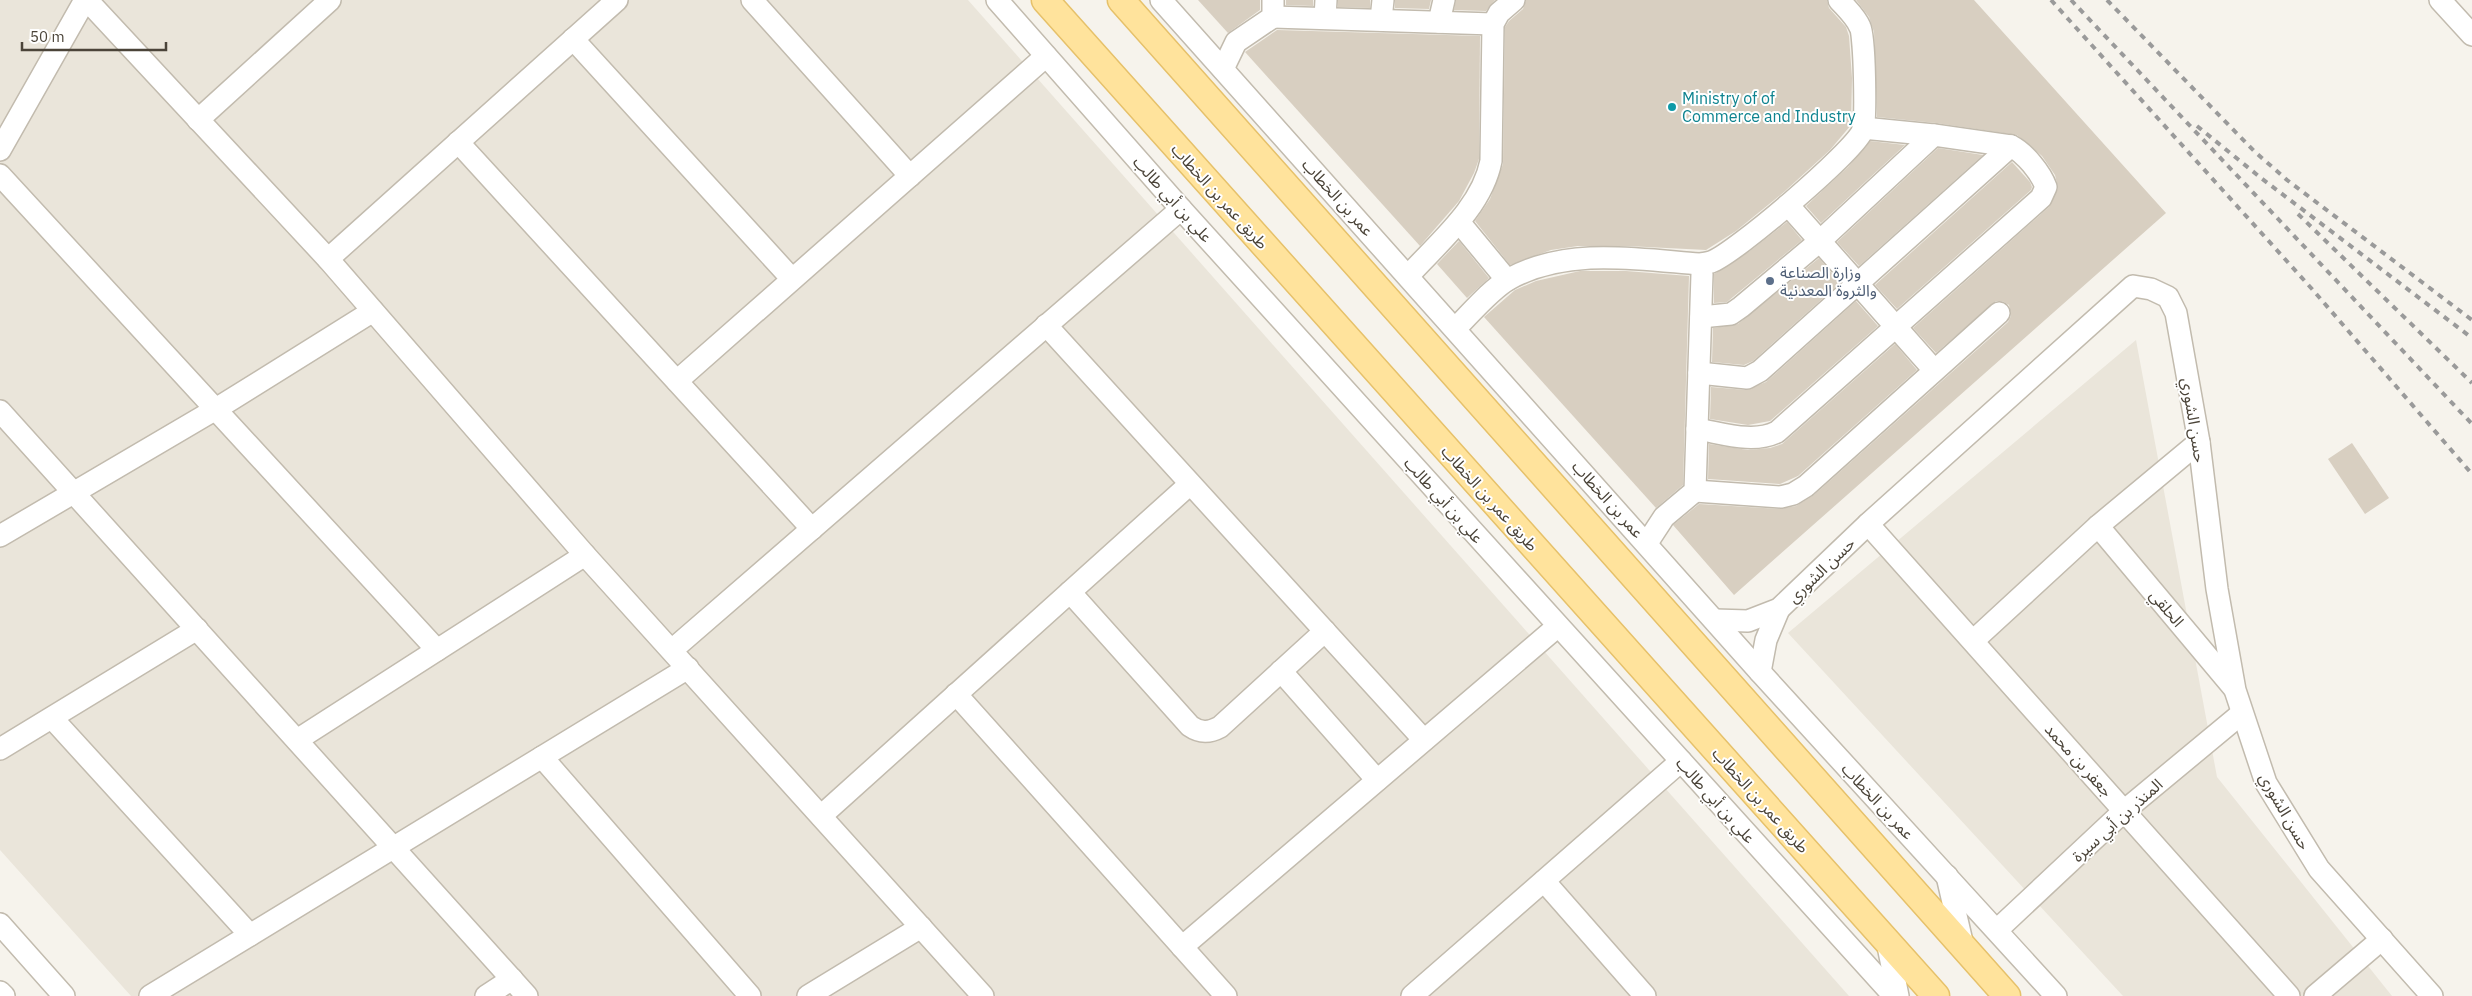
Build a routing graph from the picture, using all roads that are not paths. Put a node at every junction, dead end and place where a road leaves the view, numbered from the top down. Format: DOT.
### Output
graph roads {
  1 [pos="86,0"];
  2 [pos="330,0"];
  3 [pos="617,0"];
  4 [pos="752,0"];
  5 [pos="997,0"];
  6 [pos="1045,0"];
  7 [pos="1121,0"];
  8 [pos="1161,0"];
  9 [pos="1444,0"];
  10 [pos="1514,0"];
  11 [pos="1839,0"];
  12 [pos="2440,0"];
  13 [pos="1273,8"];
  14 [pos="1326,9"];
  15 [pos="1382,10"];
  16 [pos="1439,22"];
  17 [pos="1493,24"];
  18 [pos="2472,35"];
  19 [pos="574,39"];
  20 [pos="1046,56"];
  21 [pos="1223,70"];
  22 [pos="198,120"];
  23 [pos="1864,128"];
  24 [pos="1934,135"];
  25 [pos="458,142"];
  26 [pos="2011,146"];
  27 [pos="0,150"];
  28 [pos="0,175"];
  29 [pos="910,176"];
  30 [pos="1788,205"];
  31 [pos="1181,209"];
  32 [pos="1459,222"];
  33 [pos="1821,240"];
  34 [pos="328,259"];
  35 [pos="1702,274"];
  36 [pos="1409,276"];
  37 [pos="792,279"];
  38 [pos="1507,280"];
  39 [pos="1858,284"];
  40 [pos="373,311"];
  41 [pos="1999,313"];
  42 [pos="1701,317"];
  43 [pos="1046,326"];
  44 [pos="1895,326"];
  45 [pos="1456,328"];
  46 [pos="1934,370"];
  47 [pos="1698,373"];
  48 [pos="677,381"];
  49 [pos="216,409"];
  50 [pos="0,411"];
  51 [pos="1697,429"];
  52 [pos="2199,442"];
  53 [pos="1190,484"];
  54 [pos="1695,491"];
  55 [pos="74,492"];
  56 [pos="1868,524"];
  57 [pos="2098,526"];
  58 [pos="812,529"];
  59 [pos="0,536"];
  60 [pos="1647,543"];
  61 [pos="586,555"];
  62 [pos="1070,592"];
  63 [pos="1779,609"];
  64 [pos="1715,620"];
  65 [pos="1558,626"];
  66 [pos="197,628"];
  67 [pos="1325,631"];
  68 [pos="1973,641"];
  69 [pos="437,650"];
  70 [pos="672,650"];
  71 [pos="688,668"];
  72 [pos="1281,671"];
  73 [pos="1760,672"];
  74 [pos="2235,690"];
  75 [pos="956,694"];
  76 [pos="2241,714"];
  77 [pos="52,718"];
  78 [pos="297,740"];
  79 [pos="1424,740"];
  80 [pos="0,749"];
  81 [pos="542,757"];
  82 [pos="1681,761"];
  83 [pos="1377,780"];
  84 [pos="2124,811"];
  85 [pos="820,816"];
  86 [pos="393,848"];
  87 [pos="1946,875"];
  88 [pos="1544,881"];
  89 [pos="0,924"];
  90 [pos="921,927"];
  91 [pos="1996,930"];
  92 [pos="250,935"];
  93 [pos="2382,939"];
  94 [pos="1887,941"];
  95 [pos="1963,946"];
  96 [pos="1182,947"];
  97 [pos="512,979"];
  98 [pos="0,992"];
  99 [pos="4,996"];
  100 [pos="64,996"];
  101 [pos="150,996"];
  102 [pos="486,996"];
  103 [pos="527,996"];
  104 [pos="750,996"];
  105 [pos="808,996"];
  106 [pos="983,996"];
  107 [pos="1226,996"];
  108 [pos="1412,996"];
  109 [pos="1645,996"];
  110 [pos="1894,996"];
  111 [pos="1898,996"];
  112 [pos="1936,996"];
  113 [pos="2007,996"];
  114 [pos="2056,996"];
  115 [pos="2289,996"];
  116 [pos="2315,996"];
  117 [pos="2432,996"];
  1 -- 22 [label="street"];
  1 -- 27 [label="street"];
  2 -- 22 [label="street"];
  3 -- 19 [label="street"];
  4 -- 29 [label="street"];
  5 -- 20 [label="street, علي بن أبي طالب"];
  6 -- 94 [label="main road, طريق عمر بن الخطاب"];
  7 -- 95 [label="main road"];
  8 -- 21 [label="street, عمر بن الخطاب"];
  9 -- 16 [label="street"];
  10 -- 17 [label="street"];
  11 -- 23 [label="street"];
  12 -- 18 [label="street"];
  13 -- 14 [label="street"];
  13 -- 21 [label="street"];
  14 -- 15 [label="street"];
  15 -- 16 [label="street"];
  16 -- 17 [label="street"];
  17 -- 32 [label="street"];
  19 -- 25 [label="street"];
  19 -- 37 [label="street"];
  20 -- 29 [label="street"];
  20 -- 31 [label="street, علي بن أبي طالب"];
  21 -- 36 [label="street, عمر بن الخطاب"];
  22 -- 34 [label="street"];
  23 -- 24 [label="street"];
  23 -- 30 [label="street"];
  24 -- 26 [label="street"];
  24 -- 33 [label="street"];
  25 -- 34 [label="street"];
  25 -- 48 [label="street"];
  26 -- 39 [label="street"];
  26 -- 44 [label="street"];
  28 -- 49 [label="street"];
  29 -- 37 [label="street"];
  30 -- 33 [label="street"];
  30 -- 38 [label="street"];
  31 -- 43 [label="street"];
  31 -- 65 [label="street, علي بن أبي طالب"];
  32 -- 36 [label="street"];
  32 -- 38 [label="street"];
  33 -- 39 [label="street"];
  33 -- 42 [label="street"];
  34 -- 40 [label="street"];
  35 -- 42 [label="street"];
  36 -- 45 [label="street, عمر بن الخطاب"];
  37 -- 48 [label="street"];
  38 -- 45 [label="street"];
  39 -- 44 [label="street"];
  39 -- 47 [label="street"];
  40 -- 49 [label="street"];
  40 -- 61 [label="street"];
  41 -- 46 [label="street"];
  42 -- 47 [label="street"];
  43 -- 53 [label="street"];
  43 -- 58 [label="street"];
  44 -- 46 [label="street"];
  44 -- 51 [label="street"];
  45 -- 60 [label="street, عمر بن الخطاب"];
  46 -- 54 [label="street"];
  47 -- 51 [label="street"];
  48 -- 58 [label="street"];
  49 -- 55 [label="street"];
  49 -- 69 [label="street"];
  50 -- 55 [label="street"];
  51 -- 54 [label="street"];
  52 -- 56 [label="street, حسن الشوري"];
  52 -- 57 [label="street"];
  52 -- 74 [label="street, حسن الشوري"];
  53 -- 62 [label="street"];
  53 -- 67 [label="street"];
  54 -- 60 [label="street"];
  55 -- 59 [label="street"];
  55 -- 66 [label="street"];
  56 -- 63 [label="street, حسن الشوري"];
  56 -- 68 [label="street, جعفر بن محمد"];
  57 -- 68 [label="street"];
  57 -- 74 [label="street, الحلقي"];
  58 -- 70 [label="street"];
  60 -- 64 [label="street, عمر بن الخطاب"];
  61 -- 69 [label="street"];
  61 -- 70 [label="street"];
  62 -- 72 [label="street"];
  62 -- 75 [label="street"];
  63 -- 64 [label="street, حسن الشوري"];
  63 -- 73 [label="street, حسن الشوري"];
  64 -- 73 [label="street, عمر بن الخطاب"];
  65 -- 79 [label="street"];
  65 -- 82 [label="street, علي بن أبي طالب"];
  66 -- 77 [label="street"];
  66 -- 78 [label="street"];
  67 -- 72 [label="street"];
  67 -- 79 [label="street"];
  68 -- 84 [label="street, جعفر بن محمد"];
  69 -- 78 [label="street"];
  70 -- 71 [label="street"];
  71 -- 81 [label="street"];
  71 -- 85 [label="street"];
  72 -- 83 [label="street"];
  73 -- 87 [label="street, عمر بن الخطاب"];
  74 -- 76 [label="street, حسن الشوري"];
  75 -- 85 [label="street"];
  75 -- 96 [label="street"];
  76 -- 84 [label="street, المنذر بن أبي سيرة"];
  76 -- 93 [label="street, حسن الشوري"];
  77 -- 80 [label="street"];
  77 -- 92 [label="street"];
  78 -- 86 [label="street"];
  79 -- 83 [label="street"];
  81 -- 86 [label="street"];
  81 -- 104 [label="street"];
  82 -- 88 [label="street"];
  82 -- 110 [label="street, علي بن أبي طالب"];
  83 -- 96 [label="street"];
  84 -- 91 [label="street, المنذر بن أبي سيرة"];
  84 -- 115 [label="street, جعفر بن محمد"];
  85 -- 90 [label="street"];
  86 -- 92 [label="street"];
  86 -- 97 [label="street"];
  87 -- 91 [label="street, عمر بن الخطاب"];
  87 -- 95 [label="street"];
  88 -- 108 [label="street"];
  88 -- 109 [label="street"];
  89 -- 100 [label="street"];
  90 -- 105 [label="street"];
  90 -- 106 [label="street"];
  91 -- 114 [label="street, عمر بن الخطاب"];
  92 -- 101 [label="street"];
  93 -- 116 [label="street"];
  93 -- 117 [label="street, حسن الشوري"];
  94 -- 111 [label="street"];
  94 -- 112 [label="main road, طريق عمر بن الخطاب"];
  95 -- 113 [label="main road"];
  96 -- 107 [label="street"];
  97 -- 102 [label="street"];
  97 -- 103 [label="street"];
  98 -- 99 [label="street"];
}
